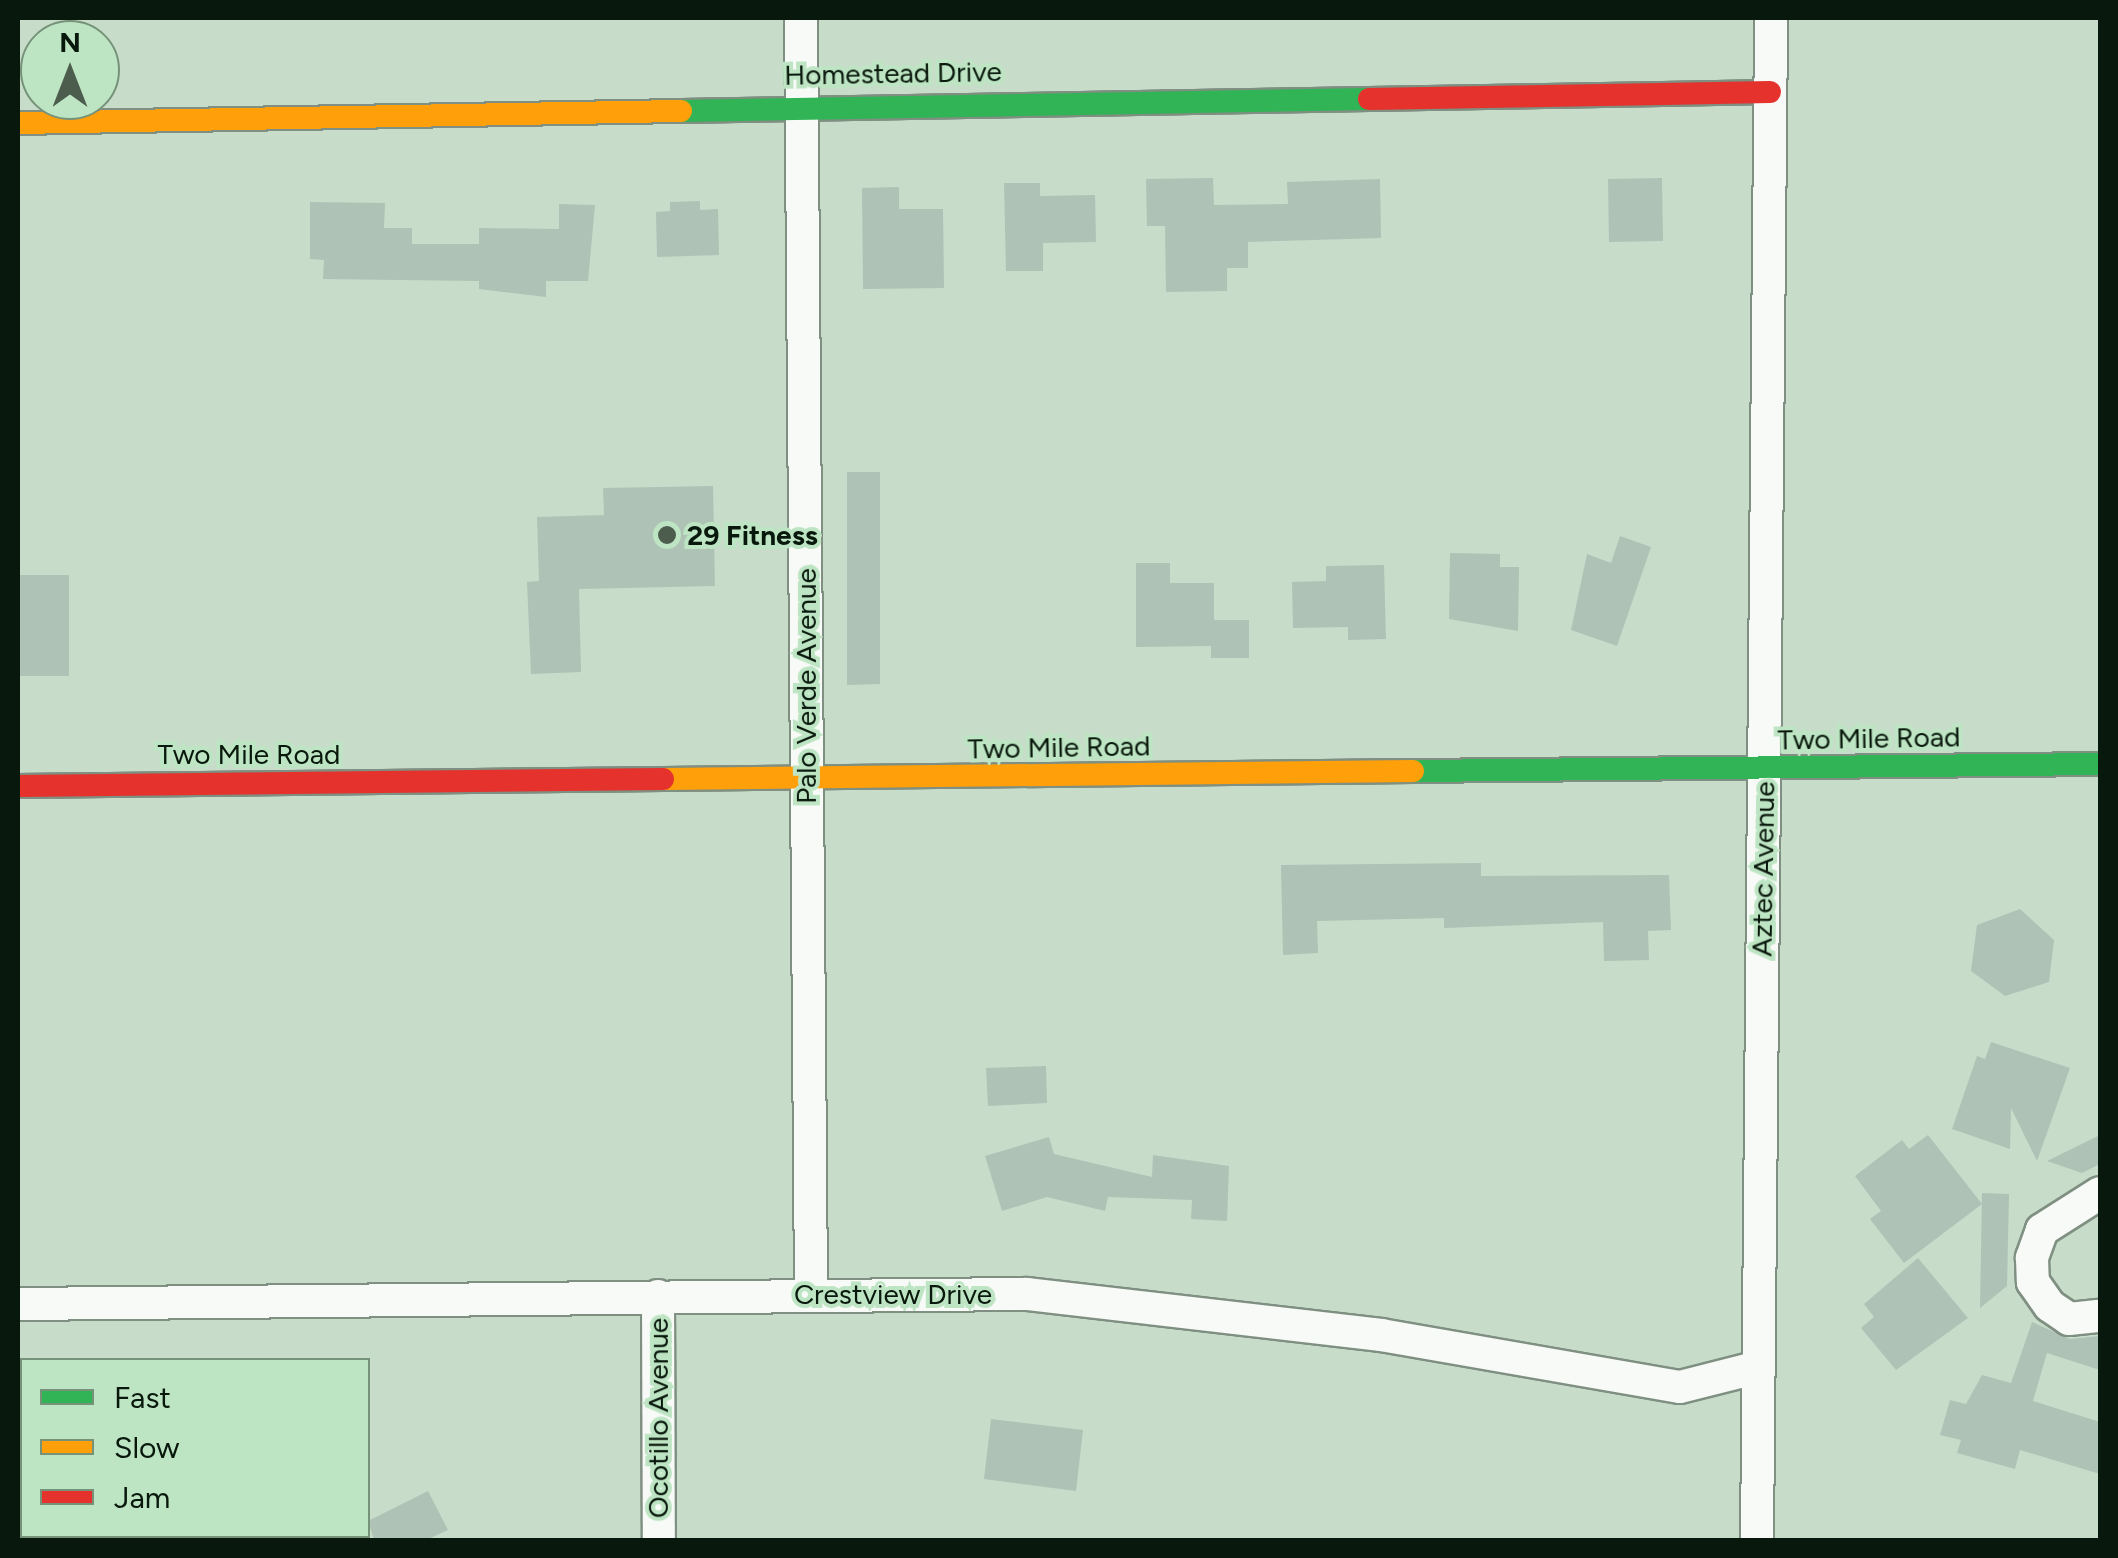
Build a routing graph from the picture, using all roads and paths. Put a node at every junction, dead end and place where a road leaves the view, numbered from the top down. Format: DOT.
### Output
graph roads {
  1 [pos="802,18"];
  2 [pos="1770,18"];
  3 [pos="1770,92"];
  4 [pos="801,104"];
  5 [pos="18,123"];
  6 [pos="2100,764"];
  7 [pos="1764,769"];
  8 [pos="808,780"];
  9 [pos="18,786"];
  10 [pos="2100,1194"];
  11 [pos="811,1294"];
  12 [pos="658,1296"];
  13 [pos="18,1304"];
  14 [pos="2100,1316"];
  15 [pos="1758,1367"];
  16 [pos="659,1540"];
  17 [pos="1757,1540"];
  1 -- 4 [label="street, Palo Verde Avenue"];
  2 -- 3 [label="street, Aztec Avenue"];
  3 -- 4 [label="street, Homestead Drive"];
  3 -- 7 [label="street, Aztec Avenue"];
  4 -- 5 [label="street, Homestead Drive"];
  4 -- 8 [label="street, Palo Verde Avenue"];
  6 -- 7 [label="street, Two Mile Road"];
  7 -- 8 [label="street, Two Mile Road"];
  7 -- 15 [label="street, Aztec Avenue"];
  8 -- 9 [label="street, Two Mile Road"];
  8 -- 11 [label="street, Palo Verde Avenue"];
  10 -- 14 [label="street"];
  11 -- 12 [label="street, Crestview Drive"];
  11 -- 15 [label="street, Crestview Drive"];
  12 -- 13 [label="street, Crestview Drive"];
  12 -- 16 [label="street, Ocotillo Avenue"];
  15 -- 17 [label="street, Aztec Avenue"];
}
